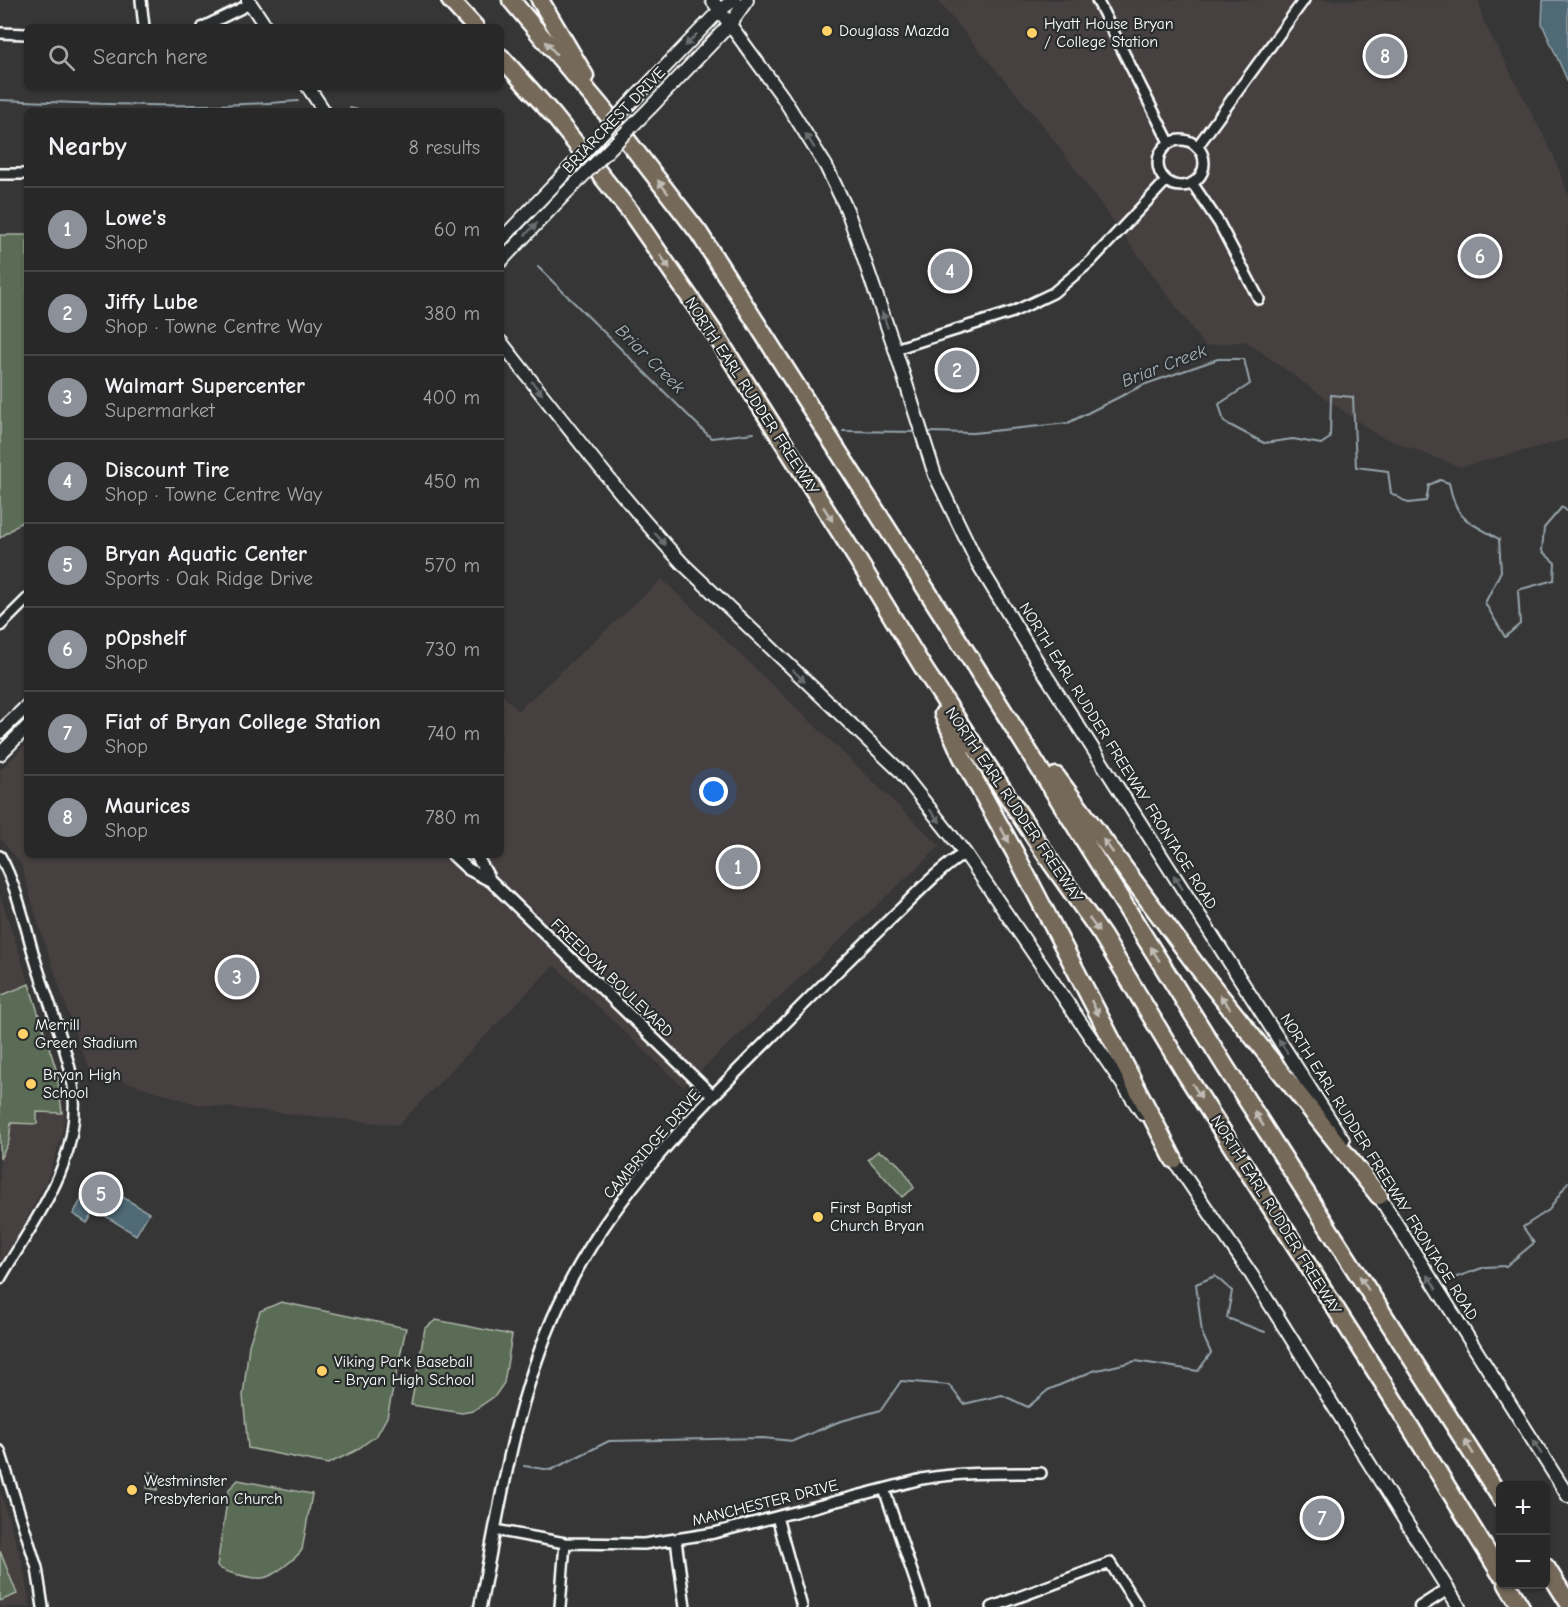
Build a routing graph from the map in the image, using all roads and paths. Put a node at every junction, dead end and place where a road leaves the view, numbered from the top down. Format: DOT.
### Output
graph roads {
  1 [pos="141,0"];
  2 [pos="450,0"];
  3 [pos="511,0"];
  4 [pos="540,0"];
  5 [pos="734,0"];
  6 [pos="747,0"];
  7 [pos="1098,0"];
  8 [pos="1304,0"];
  9 [pos="249,2"];
  10 [pos="716,5"];
  11 [pos="144,24"];
  12 [pos="209,24"];
  13 [pos="264,24"];
  14 [pos="471,24"];
  15 [pos="730,24"];
  16 [pos="0,33"];
  17 [pos="24,34"];
  18 [pos="504,60"];
  19 [pos="310,90"];
  20 [pos="322,108"];
  21 [pos="603,109"];
  22 [pos="1169,142"];
  23 [pos="1197,147"];
  24 [pos="0,174"];
  25 [pos="24,174"];
  26 [pos="1166,181"];
  27 [pos="1192,183"];
  28 [pos="504,237"];
  29 [pos="504,258"];
  30 [pos="1259,299"];
  31 [pos="504,346"];
  32 [pos="895,349"];
  33 [pos="24,602"];
  34 [pos="0,626"];
  35 [pos="924,669"];
  36 [pos="996,699"];
  37 [pos="24,709"];
  38 [pos="24,730"];
  39 [pos="0,732"];
  40 [pos="0,754"];
  41 [pos="964,853"];
  42 [pos="0,856"];
  43 [pos="456,858"];
  44 [pos="478,858"];
  45 [pos="491,881"];
  46 [pos="713,1096"];
  47 [pos="1174,1160"];
  48 [pos="1379,1196"];
  49 [pos="0,1279"];
  50 [pos="0,1452"];
  51 [pos="1041,1473"];
  52 [pos="884,1489"];
  53 [pos="1496,1491"];
  54 [pos="1568,1496"];
  55 [pos="777,1517"];
  56 [pos="495,1530"];
  57 [pos="676,1540"];
  58 [pos="565,1543"];
  59 [pos="1496,1567"];
  60 [pos="1550,1575"];
  61 [pos="1448,1589"];
  62 [pos="1510,1589"];
  63 [pos="1568,1602"];
  64 [pos="43,1607"];
  65 [pos="480,1607"];
  66 [pos="560,1607"];
  67 [pos="685,1607"];
  68 [pos="801,1607"];
  69 [pos="924,1607"];
  70 [pos="992,1607"];
  71 [pos="1138,1607"];
  72 [pos="1420,1607"];
  73 [pos="1459,1607"];
  74 [pos="1521,1607"];
  1 -- 11 [label="street"];
  2 -- 14 [label="highway"];
  21 -- 3 [label="highway, one-way"];
  4 -- 21 [label="highway"];
  5 -- 10 [label="main road, BRIARCREST DRIVE"];
  6 -- 15 [label="main road, BRIARCREST DRIVE"];
  7 -- 22 [label="street"];
  8 -- 23 [label="street"];
  9 -- 12 [label="street"];
  9 -- 13 [label="main road"];
  10 -- 15 [label="main road, NORTH EARL RUDDER FREEWAY FRONTAGE ROAD"];
  10 -- 28 [label="main road, BRIARCREST DRIVE, one-way, bridge"];
  29 -- 15 [label="main road, BRIARCREST DRIVE, one-way, bridge"];
  32 -- 15 [label="main road, NORTH EARL RUDDER FREEWAY FRONTAGE ROAD, one-way"];
  16 -- 17 [label="street"];
  18 -- 35 [label="highway, NORTH EARL RUDDER FREEWAY, one-way"];
  19 -- 20 [label="main road"];
  36 -- 21 [label="highway, one-way"];
  22 -- 23 [label="street"];
  22 -- 26 [label="street"];
  23 -- 27 [label="street"];
  24 -- 25 [label="street"];
  26 -- 27 [label="street"];
  26 -- 32 [label="street"];
  27 -- 30 [label="street"];
  31 -- 41 [label="main road, one-way"];
  48 -- 32 [label="main road, NORTH EARL RUDDER FREEWAY FRONTAGE ROAD, one-way"];
  33 -- 34 [label="street"];
  35 -- 47 [label="highway, one-way"];
  35 -- 59 [label="highway, NORTH EARL RUDDER FREEWAY, one-way"];
  48 -- 36 [label="highway, one-way"];
  53 -- 36 [label="highway, one-way"];
  37 -- 39 [label="main road"];
  38 -- 40 [label="main road"];
  41 -- 46 [label="street, CAMBRIDGE DRIVE"];
  41 -- 47 [label="main road"];
  42 -- 49 [label="street"];
  43 -- 45 [label="street, FREEDOM BOULEVARD"];
  44 -- 45 [label="street, FREEDOM BOULEVARD"];
  45 -- 46 [label="street, FREEDOM BOULEVARD"];
  46 -- 56 [label="street, CAMBRIDGE DRIVE"];
  47 -- 61 [label="main road"];
  54 -- 48 [label="main road, NORTH EARL RUDDER FREEWAY FRONTAGE ROAD, one-way"];
  50 -- 64 [label="street"];
  51 -- 52 [label="street, MANCHESTER DRIVE"];
  52 -- 55 [label="street, MANCHESTER DRIVE"];
  52 -- 69 [label="street"];
  55 -- 57 [label="street, MANCHESTER DRIVE"];
  55 -- 68 [label="street"];
  56 -- 58 [label="street, MANCHESTER DRIVE"];
  56 -- 65 [label="street, CAMBRIDGE DRIVE"];
  57 -- 58 [label="street, MANCHESTER DRIVE"];
  57 -- 67 [label="street"];
  58 -- 66 [label="street"];
  60 -- 63 [label="highway"];
  61 -- 72 [label="street"];
  61 -- 73 [label="main road"];
  62 -- 74 [label="highway"];
  70 -- 71 [label="street"];
}
